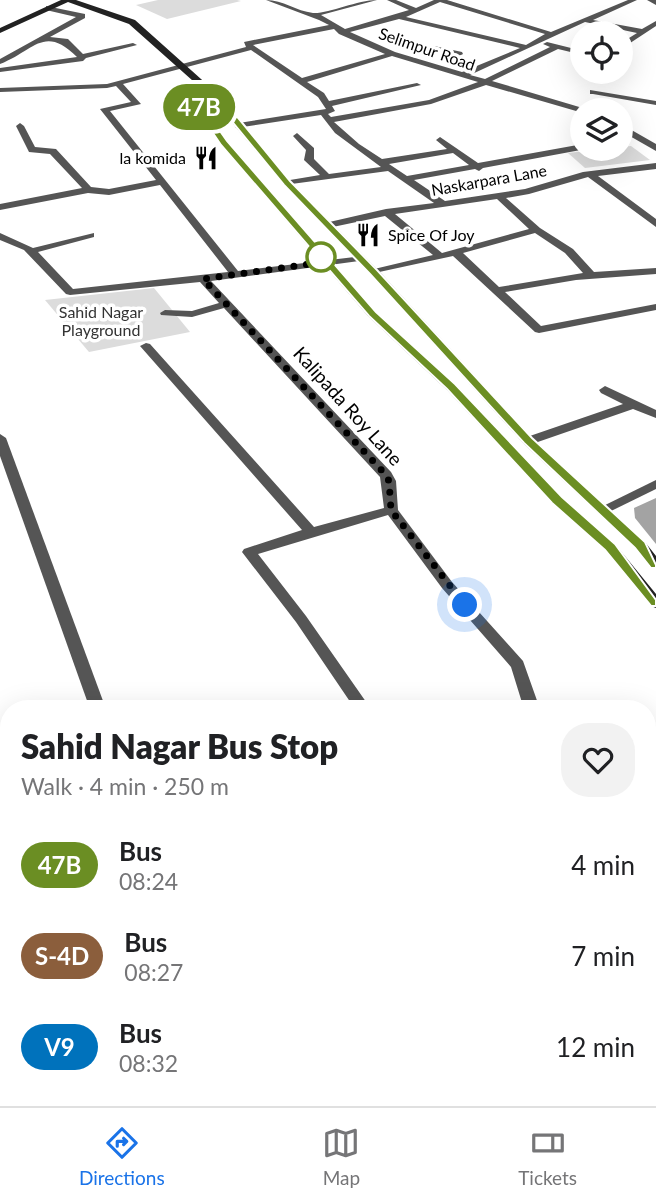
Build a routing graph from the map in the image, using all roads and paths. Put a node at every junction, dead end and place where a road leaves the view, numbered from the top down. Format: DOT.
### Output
graph roads {
  1 [pos="68,0"];
  2 [pos="269,0"];
  3 [pos="374,0"];
  4 [pos="390,0"];
  5 [pos="634,0"];
  6 [pos="650,0"];
  7 [pos="656,3"];
  8 [pos="49,8"];
  9 [pos="418,11"];
  10 [pos="314,16"];
  11 [pos="399,17"];
  12 [pos="584,20"];
  13 [pos="656,23"];
  14 [pos="339,29"];
  15 [pos="0,31"];
  16 [pos="644,32"];
  17 [pos="551,34"];
  18 [pos="41,38"];
  19 [pos="633,39"];
  20 [pos="536,42"];
  21 [pos="415,44"];
  22 [pos="133,46"];
  23 [pos="556,47"];
  24 [pos="250,48"];
  25 [pos="526,48"];
  26 [pos="439,49"];
  27 [pos="570,50"];
  28 [pos="392,54"];
  29 [pos="459,54"];
  30 [pos="81,57"];
  31 [pos="0,62"];
  32 [pos="416,62"];
  33 [pos="23,68"];
  34 [pos="183,68"];
  35 [pos="0,70"];
  36 [pos="462,75"];
  37 [pos="302,81"];
  38 [pos="484,83"];
  39 [pos="119,84"];
  40 [pos="417,85"];
  41 [pos="31,89"];
  42 [pos="206,89"];
  43 [pos="0,90"];
  44 [pos="584,98"];
  45 [pos="633,98"];
  46 [pos="633,98"];
  47 [pos="656,103"];
  48 [pos="329,104"];
  49 [pos="570,107"];
  50 [pos="325,116"];
  51 [pos="20,126"];
  52 [pos="239,126"];
  53 [pos="633,133"];
  54 [pos="297,136"];
  55 [pos="642,137"];
  56 [pos="633,139"];
  57 [pos="440,140"];
  58 [pos="656,148"];
  59 [pos="452,150"];
  60 [pos="570,150"];
  61 [pos="386,165"];
  62 [pos="656,166"];
  63 [pos="479,168"];
  64 [pos="590,174"];
  65 [pos="327,177"];
  66 [pos="406,179"];
  67 [pos="162,182"];
  68 [pos="287,183"];
  69 [pos="88,191"];
  70 [pos="499,196"];
  71 [pos="443,204"];
  72 [pos="0,207"];
  73 [pos="386,212"];
  74 [pos="656,224"];
  75 [pos="328,225"];
  76 [pos="536,230"];
  77 [pos="90,235"];
  78 [pos="0,236"];
  79 [pos="32,251"];
  80 [pos="456,252"];
  81 [pos="441,257"];
  82 [pos="359,258"];
  83 [pos="325,262"];
  84 [pos="656,271"];
  85 [pos="374,272"];
  86 [pos="234,274"];
  87 [pos="590,274"];
  88 [pos="203,279"];
  89 [pos="497,291"];
  90 [pos="227,304"];
  91 [pos="656,307"];
  92 [pos="165,313"];
  93 [pos="146,346"];
  94 [pos="605,390"];
  95 [pos="633,404"];
  96 [pos="656,414"];
  97 [pos="0,438"];
  98 [pos="528,441"];
  99 [pos="656,484"];
  100 [pos="391,510"];
  101 [pos="603,510"];
  102 [pos="311,532"];
  103 [pos="656,565"];
  104 [pos="656,603"];
  105 [pos="96,700"];
  106 [pos="357,700"];
  107 [pos="529,700"];
  1 -- 8 [label="main road"];
  1 -- 34 [label="main road"];
  2 -- 10 [label="street, Selimpur Road"];
  3 -- 10 [label="street"];
  4 -- 9 [label="street"];
  5 -- 12 [label="street"];
  6 -- 7 [label="street"];
  8 -- 15 [label="main road"];
  8 -- 18 [label="street"];
  9 -- 11 [label="street"];
  9 -- 17 [label="street"];
  10 -- 14 [label="street, Selimpur Road"];
  11 -- 14 [label="street"];
  11 -- 25 [label="street"];
  12 -- 16 [label="street"];
  12 -- 17 [label="street"];
  13 -- 16 [label="street"];
  14 -- 24 [label="street"];
  14 -- 28 [label="street, Selimpur Road"];
  16 -- 19 [label="street"];
  17 -- 20 [label="street"];
  18 -- 30 [label="street"];
  18 -- 31 [label="street"];
  20 -- 23 [label="street"];
  20 -- 25 [label="street"];
  21 -- 26 [label="street"];
  22 -- 30 [label="street"];
  23 -- 27 [label="street"];
  23 -- 38 [label="street"];
  24 -- 34 [label="street"];
  24 -- 37 [label="street"];
  25 -- 36 [label="street"];
  26 -- 29 [label="street"];
  26 -- 32 [label="street"];
  28 -- 32 [label="street, Selimpur Road"];
  28 -- 37 [label="street"];
  30 -- 33 [label="street"];
  32 -- 36 [label="street, Selimpur Road"];
  33 -- 35 [label="street"];
  33 -- 41 [label="street"];
  34 -- 39 [label="street"];
  34 -- 42 [label="main road"];
  36 -- 38 [label="street, Selimpur Road"];
  37 -- 48 [label="street"];
  38 -- 49 [label="street, Selimpur Road"];
  38 -- 50 [label="street"];
  39 -- 41 [label="street"];
  39 -- 67 [label="street"];
  40 -- 48 [label="street"];
  41 -- 43 [label="street"];
  42 -- 52 [label="main road"];
  42 -- 83 [label="main road"];
  44 -- 46 [label="street"];
  45 -- 47 [label="street"];
  48 -- 50 [label="street"];
  50 -- 52 [label="street"];
  50 -- 61 [label="street"];
  51 -- 69 [label="street"];
  52 -- 68 [label="main road"];
  53 -- 55 [label="street"];
  54 -- 65 [label="street"];
  55 -- 56 [label="street"];
  55 -- 58 [label="street"];
  57 -- 59 [label="street"];
  59 -- 61 [label="street"];
  59 -- 63 [label="street"];
  60 -- 63 [label="street"];
  61 -- 65 [label="street"];
  61 -- 66 [label="street"];
  62 -- 64 [label="street, Naskarpara Lane"];
  63 -- 66 [label="street"];
  64 -- 70 [label="street, Naskarpara Lane"];
  64 -- 74 [label="street"];
  65 -- 68 [label="street"];
  66 -- 71 [label="street"];
  67 -- 69 [label="street"];
  67 -- 86 [label="street"];
  68 -- 75 [label="main road"];
  69 -- 72 [label="street"];
  70 -- 71 [label="street, Naskarpara Lane"];
  70 -- 76 [label="street"];
  71 -- 73 [label="street, Naskarpara Lane"];
  73 -- 75 [label="street, Naskarpara Lane"];
  73 -- 81 [label="street"];
  75 -- 82 [label="main road"];
  76 -- 80 [label="street"];
  76 -- 87 [label="street"];
  77 -- 79 [label="street"];
  78 -- 79 [label="street"];
  79 -- 88 [label="street"];
  80 -- 81 [label="street"];
  80 -- 89 [label="street"];
  81 -- 85 [label="street"];
  82 -- 83 [label="street"];
  82 -- 85 [label="main road"];
  83 -- 86 [label="street"];
  83 -- 104 [label="main road"];
  84 -- 87 [label="street"];
  85 -- 98 [label="main road"];
  86 -- 88 [label="street"];
  87 -- 89 [label="street"];
  88 -- 90 [label="street, Kalipada Roy Lane"];
  89 -- 91 [label="street"];
  90 -- 92 [label="street"];
  90 -- 100 [label="street, Kalipada Roy Lane"];
  93 -- 102 [label="street"];
  94 -- 95 [label="street"];
  95 -- 96 [label="street"];
  95 -- 98 [label="street"];
  97 -- 105 [label="street"];
  98 -- 101 [label="main road"];
  99 -- 101 [label="street"];
  100 -- 102 [label="street"];
  100 -- 107 [label="street, Kalipada Roy Lane"];
  101 -- 103 [label="main road"];
  102 -- 106 [label="street"];
}
